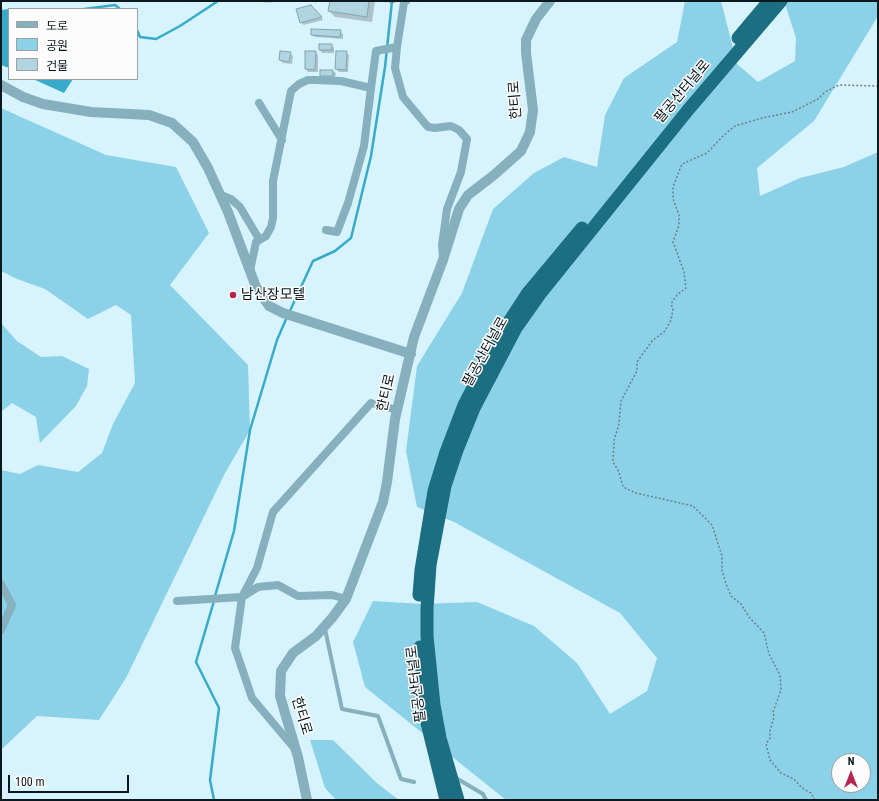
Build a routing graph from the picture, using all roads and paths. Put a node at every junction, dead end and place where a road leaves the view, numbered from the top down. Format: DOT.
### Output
graph roads {
  1 [pos="373,1"];
  2 [pos="550,1"];
  3 [pos="769,1"];
  4 [pos="781,1"];
  5 [pos="405,2"];
  6 [pos="397,47"];
  7 [pos="1,84"];
  8 [pos="878,86"];
  9 [pos="371,88"];
  10 [pos="259,103"];
  11 [pos="282,140"];
  12 [pos="221,195"];
  13 [pos="326,230"];
  14 [pos="259,239"];
  15 [pos="443,260"];
  16 [pos="250,271"];
  17 [pos="411,354"];
  18 [pos="397,410"];
  19 [pos="1,584"];
  20 [pos="242,597"];
  21 [pos="346,600"];
  22 [pos="177,601"];
  23 [pos="324,627"];
  24 [pos="1,630"];
  25 [pos="297,751"];
  26 [pos="452,776"];
  27 [pos="414,782"];
  28 [pos="307,800"];
  29 [pos="446,800"];
  30 [pos="458,800"];
  31 [pos="486,800"];
  32 [pos="815,800"];
  1 -- 5 [label="path"];
  2 -- 15 [label="street, 한티로"];
  3 -- 29 [label="highway, 팔공산터널로"];
  4 -- 30 [label="highway, 팔공산터널로"];
  5 -- 6 [label="street"];
  6 -- 9 [label="street"];
  6 -- 15 [label="street"];
  7 -- 12 [label="street"];
  8 -- 32 [label="path"];
  9 -- 11 [label="street"];
  9 -- 13 [label="street"];
  10 -- 11 [label="street"];
  11 -- 14 [label="street"];
  12 -- 14 [label="street"];
  12 -- 16 [label="street"];
  14 -- 16 [label="street"];
  15 -- 17 [label="street, 한티로"];
  16 -- 17 [label="street"];
  17 -- 18 [label="street, 한티로"];
  18 -- 20 [label="street"];
  18 -- 21 [label="street, 한티로"];
  19 -- 24 [label="street"];
  20 -- 21 [label="street"];
  20 -- 22 [label="street"];
  20 -- 25 [label="street"];
  21 -- 23 [label="street, 한티로"];
  23 -- 25 [label="street, 한티로"];
  23 -- 27 [label="lane"];
  25 -- 28 [label="street, 한티로"];
  26 -- 31 [label="lane"];
}
